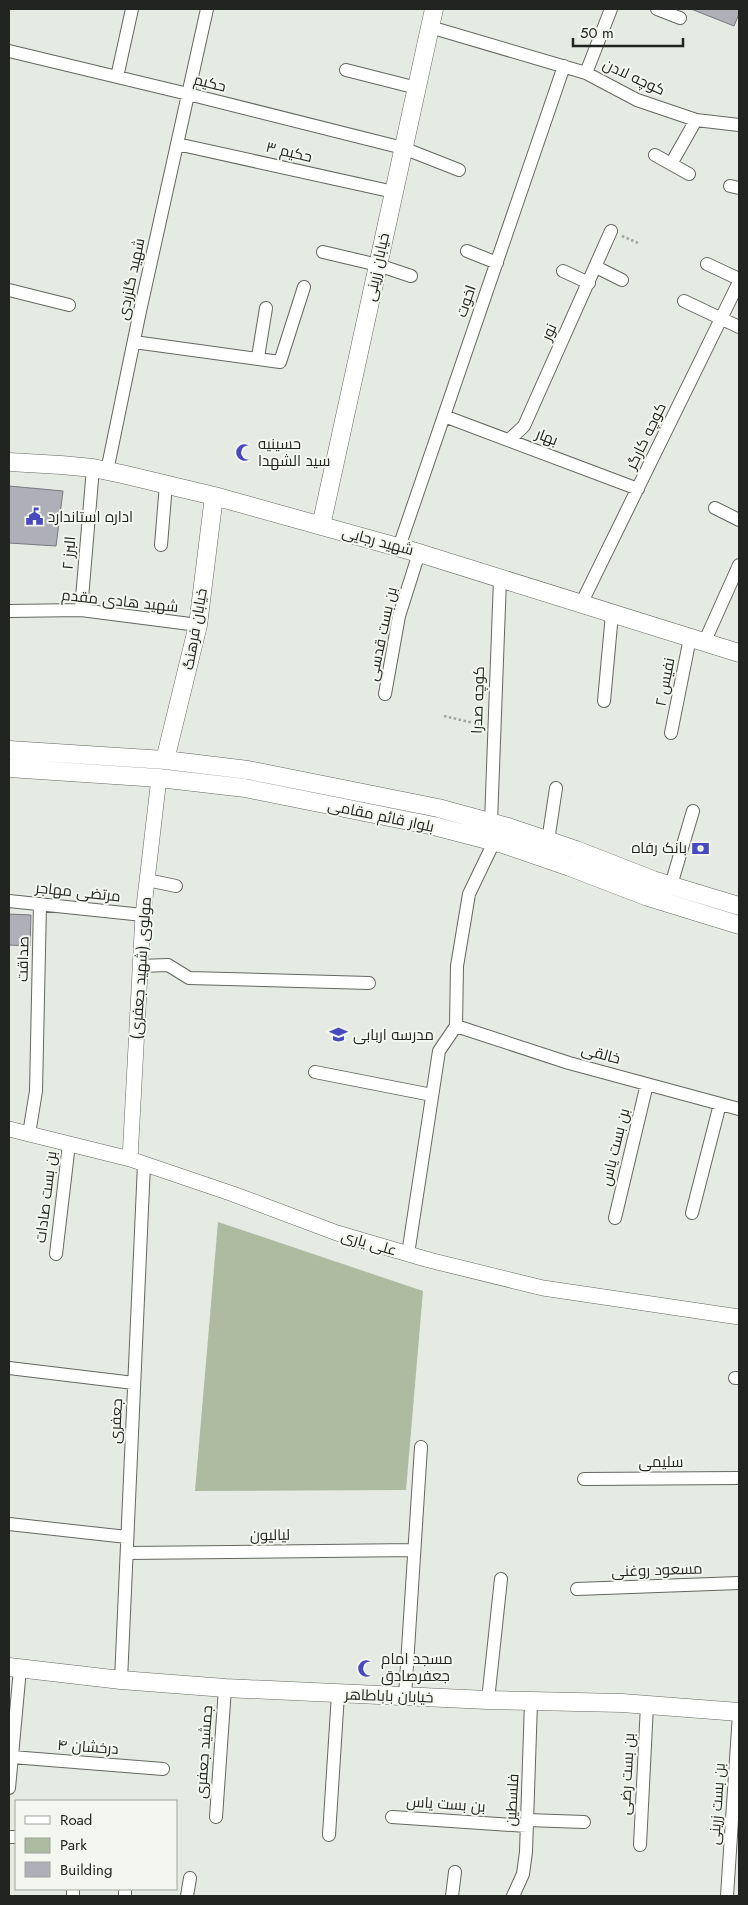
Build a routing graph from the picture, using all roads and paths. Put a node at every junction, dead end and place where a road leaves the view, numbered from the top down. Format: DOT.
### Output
graph roads {
  1 [pos="132,9"];
  2 [pos="207,9"];
  3 [pos="434,9"];
  4 [pos="611,9"];
  5 [pos="658,9"];
  6 [pos="680,18"];
  7 [pos="430,27"];
  8 [pos="9,51"];
  9 [pos="564,66"];
  10 [pos="346,70"];
  11 [pos="586,73"];
  12 [pos="117,77"];
  13 [pos="417,88"];
  14 [pos="188,94"];
  15 [pos="696,120"];
  16 [pos="739,125"];
  17 [pos="177,144"];
  18 [pos="404,148"];
  19 [pos="655,155"];
  20 [pos="671,164"];
  21 [pos="459,170"];
  22 [pos="689,174"];
  23 [pos="394,192"];
  24 [pos="611,231"];
  25 [pos="467,251"];
  26 [pos="323,252"];
  27 [pos="496,263"];
  28 [pos="707,264"];
  29 [pos="378,265"];
  30 [pos="596,267"];
  31 [pos="563,271"];
  32 [pos="411,276"];
  33 [pos="622,280"];
  34 [pos="739,280"];
  35 [pos="588,283"];
  36 [pos="304,287"];
  37 [pos="9,290"];
  38 [pos="684,301"];
  39 [pos="70,305"];
  40 [pos="266,308"];
  41 [pos="721,319"];
  42 [pos="739,327"];
  43 [pos="134,342"];
  44 [pos="258,357"];
  45 [pos="444,416"];
  46 [pos="509,440"];
  47 [pos="9,462"];
  48 [pos="100,470"];
  49 [pos="166,484"];
  50 [pos="638,489"];
  51 [pos="214,496"];
  52 [pos="715,508"];
  53 [pos="739,520"];
  54 [pos="321,526"];
  55 [pos="161,545"];
  56 [pos="399,547"];
  57 [pos="420,553"];
  58 [pos="739,565"];
  59 [pos="500,579"];
  60 [pos="581,604"];
  61 [pos="81,610"];
  62 [pos="9,611"];
  63 [pos="612,614"];
  64 [pos="198,625"];
  65 [pos="697,640"];
  66 [pos="739,653"];
  67 [pos="385,694"];
  68 [pos="604,701"];
  69 [pos="444,716"];
  70 [pos="493,728"];
  71 [pos="672,733"];
  72 [pos="12,750"];
  73 [pos="165,760"];
  74 [pos="12,768"];
  75 [pos="159,778"];
  76 [pos="556,788"];
  77 [pos="693,811"];
  78 [pos="491,822"];
  79 [pos="548,841"];
  80 [pos="494,842"];
  81 [pos="576,850"];
  82 [pos="570,867"];
  83 [pos="147,880"];
  84 [pos="671,885"];
  85 [pos="176,886"];
  86 [pos="9,902"];
  87 [pos="40,904"];
  88 [pos="739,906"];
  89 [pos="143,915"];
  90 [pos="739,925"];
  91 [pos="140,966"];
  92 [pos="369,983"];
  93 [pos="456,1026"];
  94 [pos="315,1072"];
  95 [pos="647,1084"];
  96 [pos="432,1095"];
  97 [pos="720,1104"];
  98 [pos="739,1109"];
  99 [pos="9,1131"];
  100 [pos="29,1134"];
  101 [pos="69,1144"];
  102 [pos="137,1161"];
  103 [pos="692,1213"];
  104 [pos="614,1218"];
  105 [pos="56,1254"];
  106 [pos="408,1254"];
  107 [pos="739,1317"];
  108 [pos="9,1368"];
  109 [pos="134,1383"];
  110 [pos="421,1447"];
  111 [pos="584,1478"];
  112 [pos="739,1478"];
  113 [pos="9,1524"];
  114 [pos="127,1537"];
  115 [pos="414,1550"];
  116 [pos="127,1553"];
  117 [pos="500,1579"];
  118 [pos="739,1583"];
  119 [pos="577,1589"];
  120 [pos="14,1668"];
  121 [pos="121,1680"];
  122 [pos="224,1688"];
  123 [pos="338,1694"];
  124 [pos="406,1696"];
  125 [pos="488,1700"];
  126 [pos="531,1702"];
  127 [pos="647,1705"];
  128 [pos="739,1713"];
  129 [pos="12,1757"];
  130 [pos="163,1769"];
  131 [pos="9,1788"];
  132 [pos="216,1817"];
  133 [pos="392,1817"];
  134 [pos="584,1822"];
  135 [pos="527,1823"];
  136 [pos="329,1835"];
  137 [pos="640,1845"];
  138 [pos="455,1872"];
  139 [pos="190,1878"];
  140 [pos="187,1896"];
  141 [pos="452,1896"];
  142 [pos="512,1896"];
  143 [pos="727,1896"];
  1 -- 12 [label="street"];
  2 -- 14 [label="street, شهید گلزردی"];
  3 -- 7 [label="main road, خیابان زرینی"];
  4 -- 11 [label="street"];
  5 -- 6 [label="street"];
  7 -- 9 [label="street, کوچه لادن"];
  7 -- 13 [label="main road, خیابان زرینی"];
  8 -- 12 [label="street, حکیم"];
  9 -- 11 [label="street, کوچه لادن"];
  9 -- 27 [label="street, اخوت"];
  10 -- 13 [label="street"];
  11 -- 15 [label="street, کوچه لادن"];
  12 -- 14 [label="street, حکیم"];
  13 -- 18 [label="main road, خیابان زرینی"];
  14 -- 17 [label="street, شهید گلزردی"];
  14 -- 18 [label="street, حکیم"];
  15 -- 16 [label="street, کوچه لادن"];
  15 -- 20 [label="street"];
  17 -- 23 [label="street, حکیم ۳"];
  17 -- 43 [label="street, شهید گلزردی"];
  18 -- 21 [label="street, حکیم"];
  18 -- 23 [label="main road, خیابان زرینی"];
  19 -- 20 [label="street"];
  20 -- 22 [label="street"];
  23 -- 29 [label="main road, خیابان زرینی"];
  24 -- 30 [label="street, نور"];
  25 -- 27 [label="street"];
  26 -- 29 [label="street"];
  27 -- 45 [label="street, اخوت"];
  28 -- 34 [label="street"];
  29 -- 32 [label="street"];
  29 -- 54 [label="main road, خیابان زرینی"];
  30 -- 33 [label="street"];
  30 -- 35 [label="street, نور"];
  31 -- 35 [label="street"];
  34 -- 41 [label="street, کوچه کارگر"];
  35 -- 46 [label="street, نور"];
  36 -- 44 [label="street"];
  37 -- 39 [label="street"];
  38 -- 41 [label="street"];
  40 -- 44 [label="street"];
  41 -- 42 [label="street"];
  41 -- 50 [label="street, کوچه کارگر"];
  43 -- 44 [label="street"];
  43 -- 48 [label="street, شهید گلزردی"];
  45 -- 46 [label="street, بهار"];
  45 -- 56 [label="street, اخوت"];
  46 -- 50 [label="street, بهار"];
  47 -- 48 [label="main road, شهید رجایی"];
  48 -- 49 [label="main road, شهید رجایی"];
  48 -- 61 [label="street, البرز ۲"];
  49 -- 51 [label="main road, شهید رجایی"];
  49 -- 55 [label="street"];
  50 -- 60 [label="street, کوچه کارگر"];
  51 -- 54 [label="main road, شهید رجایی"];
  51 -- 64 [label="main road, خیابان فرهنگ"];
  52 -- 53 [label="street"];
  54 -- 56 [label="main road, شهید رجایی"];
  56 -- 57 [label="main road, شهید رجایی"];
  57 -- 59 [label="main road, شهید رجایی"];
  57 -- 67 [label="street, بن بست قدسی"];
  58 -- 65 [label="street, نفیس ۲"];
  59 -- 60 [label="main road, شهید رجایی"];
  59 -- 70 [label="street, کوچه صدرا"];
  60 -- 63 [label="main road, شهید رجایی"];
  61 -- 62 [label="street, شهید هادی مقدم"];
  61 -- 64 [label="street, شهید هادی مقدم"];
  63 -- 65 [label="main road, شهید رجایی"];
  63 -- 68 [label="street"];
  64 -- 73 [label="main road, خیابان فرهنگ"];
  65 -- 66 [label="main road, شهید رجایی"];
  65 -- 71 [label="street, نفیس ۲"];
  69 -- 70 [label="path"];
  70 -- 78 [label="street, کوچه صدرا"];
  72 -- 73 [label="main road, بلوار قائم مقامی"];
  72 -- 74 [label="main road"];
  73 -- 78 [label="main road, بلوار قائم مقامی"];
  74 -- 75 [label="main road, بلوار قائم مقامی"];
  75 -- 80 [label="main road, بلوار قائم مقامی"];
  75 -- 83 [label="street, مولوی (شهید جعفری)"];
  76 -- 79 [label="street"];
  77 -- 84 [label="street"];
  78 -- 79 [label="main road, بلوار قائم مقامی"];
  79 -- 81 [label="main road, بلوار قائم مقامی"];
  80 -- 82 [label="main road, بلوار قائم مقامی"];
  80 -- 93 [label="street"];
  81 -- 82 [label="main road"];
  81 -- 84 [label="main road, بلوار قائم مقامی"];
  82 -- 90 [label="main road, بلوار قائم مقامی"];
  83 -- 85 [label="street"];
  83 -- 89 [label="street, مولوی (شهید جعفری)"];
  84 -- 88 [label="main road, بلوار قائم مقامی"];
  86 -- 87 [label="street, مرتضی مهاجر"];
  87 -- 89 [label="street, مرتضی مهاجر"];
  87 -- 100 [label="street, صداقت"];
  89 -- 91 [label="street, مولوی (شهید جعفری)"];
  91 -- 92 [label="street"];
  91 -- 102 [label="street, مولوی (شهید جعفری)"];
  93 -- 95 [label="street, خالقی"];
  93 -- 96 [label="street"];
  94 -- 96 [label="street"];
  95 -- 97 [label="street, خالقی"];
  95 -- 104 [label="street, بن بست یاس"];
  96 -- 106 [label="street"];
  97 -- 98 [label="street, خالقی"];
  97 -- 103 [label="street"];
  99 -- 100 [label="street, علی یاری"];
  100 -- 101 [label="street, علی یاری"];
  101 -- 102 [label="street, علی یاری"];
  101 -- 105 [label="street, بن بست صادات"];
  102 -- 106 [label="street, علی یاری"];
  102 -- 109 [label="street, جعفری"];
  106 -- 107 [label="street, علی یاری"];
  108 -- 109 [label="street"];
  109 -- 114 [label="street, جعفری"];
  110 -- 115 [label="street"];
  111 -- 112 [label="street, سلیمی"];
  113 -- 114 [label="street"];
  114 -- 116 [label="street, جعفری"];
  115 -- 116 [label="street, لیالیون"];
  115 -- 124 [label="street"];
  116 -- 121 [label="street, جعفری"];
  117 -- 125 [label="street"];
  118 -- 119 [label="street, مسعود روغنی"];
  120 -- 121 [label="main road, خیابان باباطاهر"];
  120 -- 129 [label="street"];
  121 -- 122 [label="main road, خیابان باباطاهر"];
  122 -- 123 [label="main road, خیابان باباطاهر"];
  122 -- 132 [label="street, جمشید جعفری"];
  123 -- 124 [label="main road, خیابان باباطاهر"];
  123 -- 136 [label="street"];
  124 -- 125 [label="main road, خیابان باباطاهر"];
  125 -- 126 [label="main road, خیابان باباطاهر"];
  126 -- 127 [label="main road, خیابان باباطاهر"];
  126 -- 135 [label="street, فلسطین"];
  127 -- 128 [label="main road, خیابان باباطاهر"];
  127 -- 137 [label="street, بن بست رضی"];
  128 -- 143 [label="street, بن بست زرینی"];
  129 -- 130 [label="street, درخشان ۴"];
  129 -- 131 [label="street"];
  133 -- 135 [label="street, بن بست یاس"];
  134 -- 135 [label="street, بن بست یاس"];
  135 -- 142 [label="street, فلسطین"];
  138 -- 141 [label="street"];
  139 -- 140 [label="street"];
}
